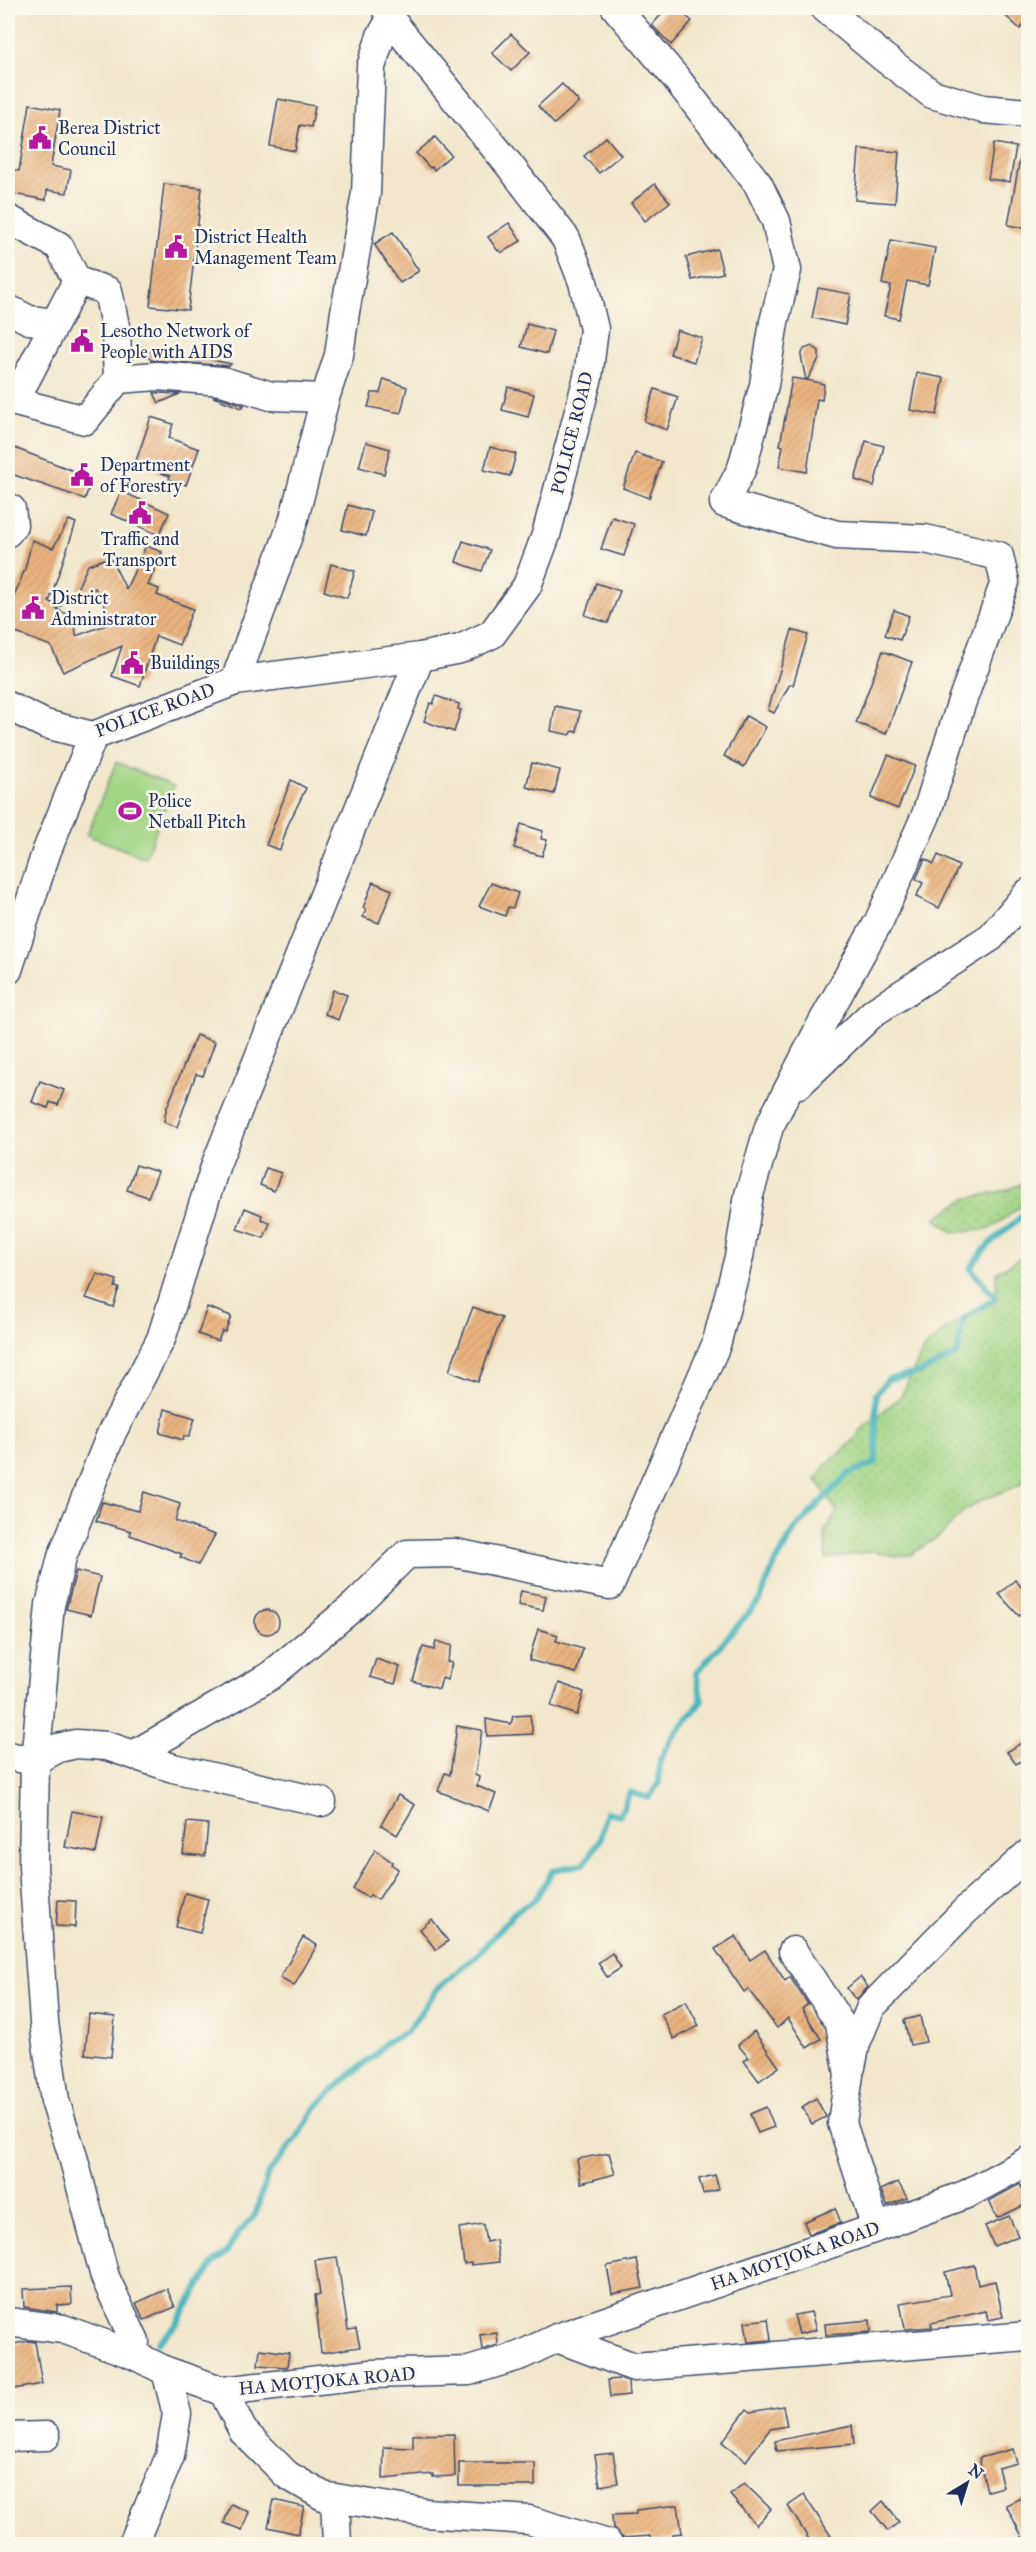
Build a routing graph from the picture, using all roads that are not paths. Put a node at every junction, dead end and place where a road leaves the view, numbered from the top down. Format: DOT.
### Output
graph roads {
  1 [pos="616,8"];
  2 [pos="825,8"];
  3 [pos="389,14"];
  4 [pos="1029,113"];
  5 [pos="8,219"];
  6 [pos="77,281"];
  7 [pos="8,309"];
  8 [pos="56,323"];
  9 [pos="118,379"];
  10 [pos="325,398"];
  11 [pos="11,400"];
  12 [pos="420,657"];
  13 [pos="235,681"];
  14 [pos="8,706"];
  15 [pos="93,736"];
  16 [pos="1029,893"];
  17 [pos="8,970"];
  18 [pos="784,1098"];
  19 [pos="135,1754"];
  20 [pos="8,1756"];
  21 [pos="35,1761"];
  22 [pos="322,1803"];
  23 [pos="1029,1854"];
  24 [pos="793,1952"];
  25 [pos="849,2074"];
  26 [pos="1029,2161"];
  27 [pos="876,2228"];
  28 [pos="8,2322"];
  29 [pos="1029,2336"];
  30 [pos="557,2338"];
  31 [pos="132,2354"];
  32 [pos="166,2371"];
  33 [pos="223,2391"];
  34 [pos="46,2436"];
  35 [pos="8,2437"];
  36 [pos="335,2499"];
  37 [pos="133,2544"];
  38 [pos="338,2544"];
  39 [pos="608,2544"];
  1 -- 18 [label="street"];
  2 -- 4 [label="street"];
  3 -- 10 [label="street, POLICE ROAD"];
  3 -- 12 [label="street, POLICE ROAD"];
  5 -- 6 [label="street"];
  6 -- 8 [label="street"];
  6 -- 9 [label="street"];
  7 -- 8 [label="street"];
  8 -- 11 [label="street"];
  9 -- 10 [label="street"];
  9 -- 11 [label="street"];
  10 -- 13 [label="street, POLICE ROAD"];
  12 -- 13 [label="street, POLICE ROAD"];
  12 -- 21 [label="street"];
  13 -- 15 [label="street, POLICE ROAD"];
  14 -- 15 [label="street, POLICE ROAD"];
  15 -- 17 [label="street"];
  16 -- 18 [label="street"];
  18 -- 19 [label="street"];
  19 -- 21 [label="street"];
  19 -- 22 [label="street"];
  20 -- 21 [label="street"];
  21 -- 31 [label="street"];
  23 -- 25 [label="street"];
  24 -- 25 [label="street"];
  25 -- 27 [label="street"];
  26 -- 27 [label="street, HA MOTJOKA ROAD"];
  27 -- 30 [label="street, HA MOTJOKA ROAD"];
  28 -- 31 [label="street, HA MOTJOKA ROAD"];
  29 -- 30 [label="street"];
  30 -- 33 [label="street, HA MOTJOKA ROAD"];
  31 -- 32 [label="street, HA MOTJOKA ROAD"];
  32 -- 33 [label="street, HA MOTJOKA ROAD"];
  32 -- 37 [label="street"];
  33 -- 36 [label="street"];
  34 -- 35 [label="street"];
  36 -- 38 [label="street"];
  36 -- 39 [label="street"];
}
